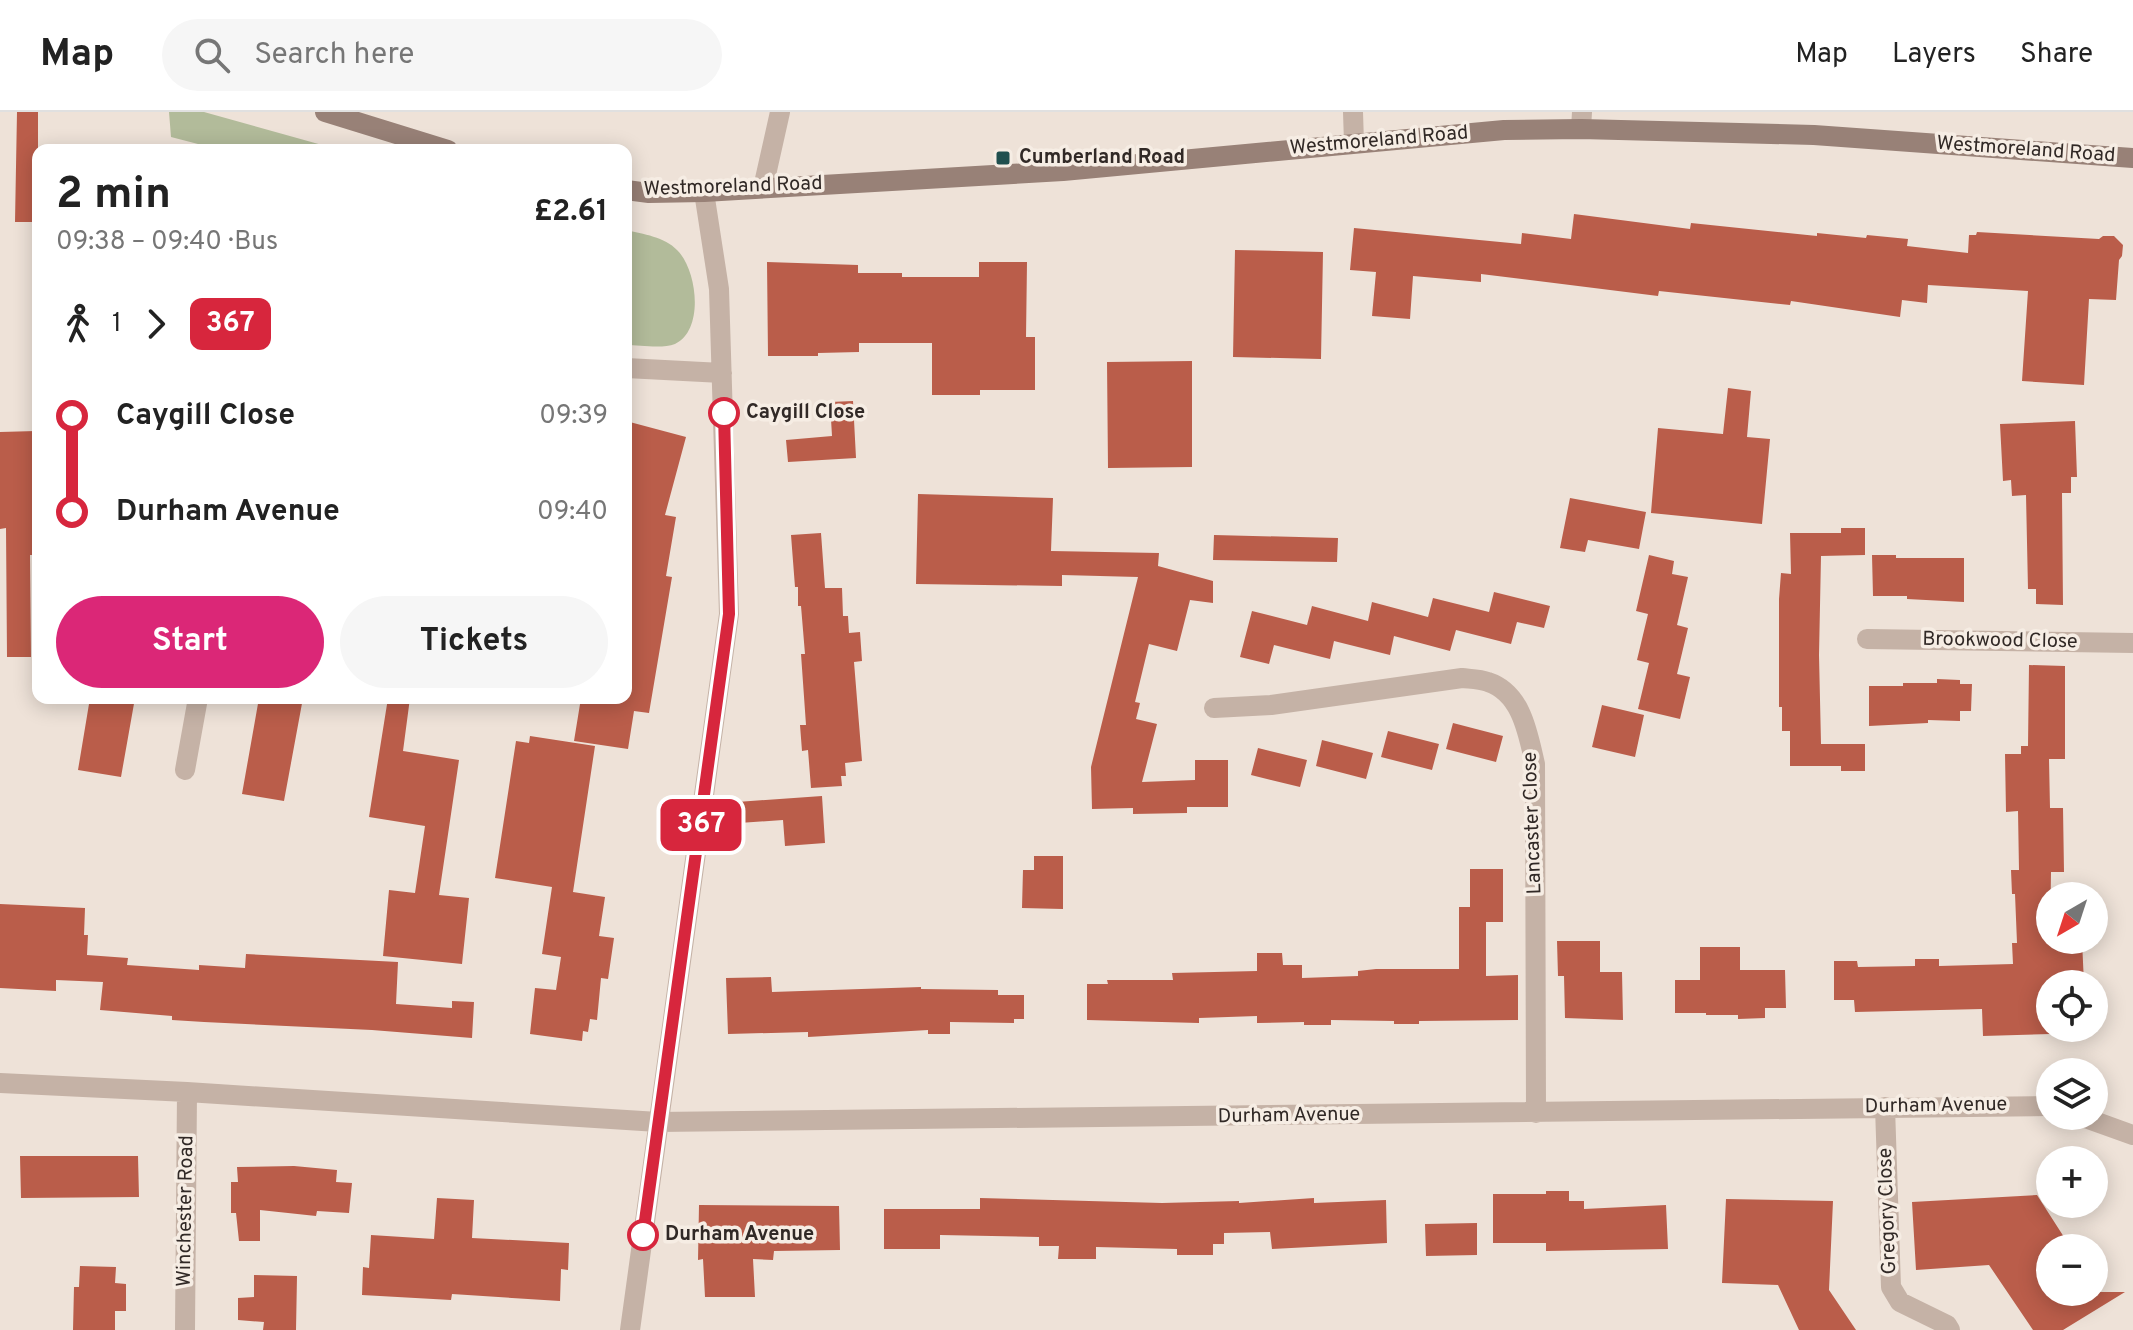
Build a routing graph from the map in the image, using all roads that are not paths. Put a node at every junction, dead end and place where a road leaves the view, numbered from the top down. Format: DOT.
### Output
graph roads {
  1 [pos="325,112"];
  2 [pos="780,112"];
  3 [pos="1353,112"];
  4 [pos="1581,120"];
  5 [pos="1354,143"];
  6 [pos="429,144"];
  7 [pos="2133,158"];
  8 [pos="763,188"];
  9 [pos="632,191"];
  10 [pos="704,192"];
  11 [pos="632,368"];
  12 [pos="722,373"];
  13 [pos="1867,639"];
  14 [pos="2133,643"];
  15 [pos="197,704"];
  16 [pos="1214,708"];
  17 [pos="185,770"];
  18 [pos="0,1083"];
  19 [pos="187,1092"];
  20 [pos="2036,1104"];
  21 [pos="1885,1107"];
  22 [pos="1536,1113"];
  23 [pos="658,1122"];
  24 [pos="2108,1126"];
  25 [pos="2133,1135"];
  26 [pos="185,1330"];
  27 [pos="630,1330"];
  28 [pos="1950,1330"];
  1 -- 6 [label="main road"];
  2 -- 8 [label="street"];
  3 -- 5 [label="street"];
  4 -- 5 [label="main road, Westmoreland Road"];
  4 -- 7 [label="main road, Westmoreland Road"];
  5 -- 8 [label="main road, Westmoreland Road"];
  8 -- 10 [label="main road, Westmoreland Road"];
  9 -- 10 [label="main road, Westmoreland Road"];
  10 -- 12 [label="street"];
  11 -- 12 [label="street"];
  12 -- 23 [label="street"];
  13 -- 14 [label="street, Brookwood Close"];
  15 -- 17 [label="street"];
  16 -- 22 [label="street, Lancaster Close"];
  18 -- 19 [label="street, Durham Avenue"];
  19 -- 23 [label="street, Durham Avenue"];
  19 -- 26 [label="street, Winchester Road"];
  20 -- 21 [label="street, Durham Avenue"];
  21 -- 22 [label="street, Durham Avenue"];
  21 -- 28 [label="street, Gregory Close"];
  22 -- 23 [label="street, Durham Avenue"];
  23 -- 27 [label="street"];
  24 -- 25 [label="street"];
}
